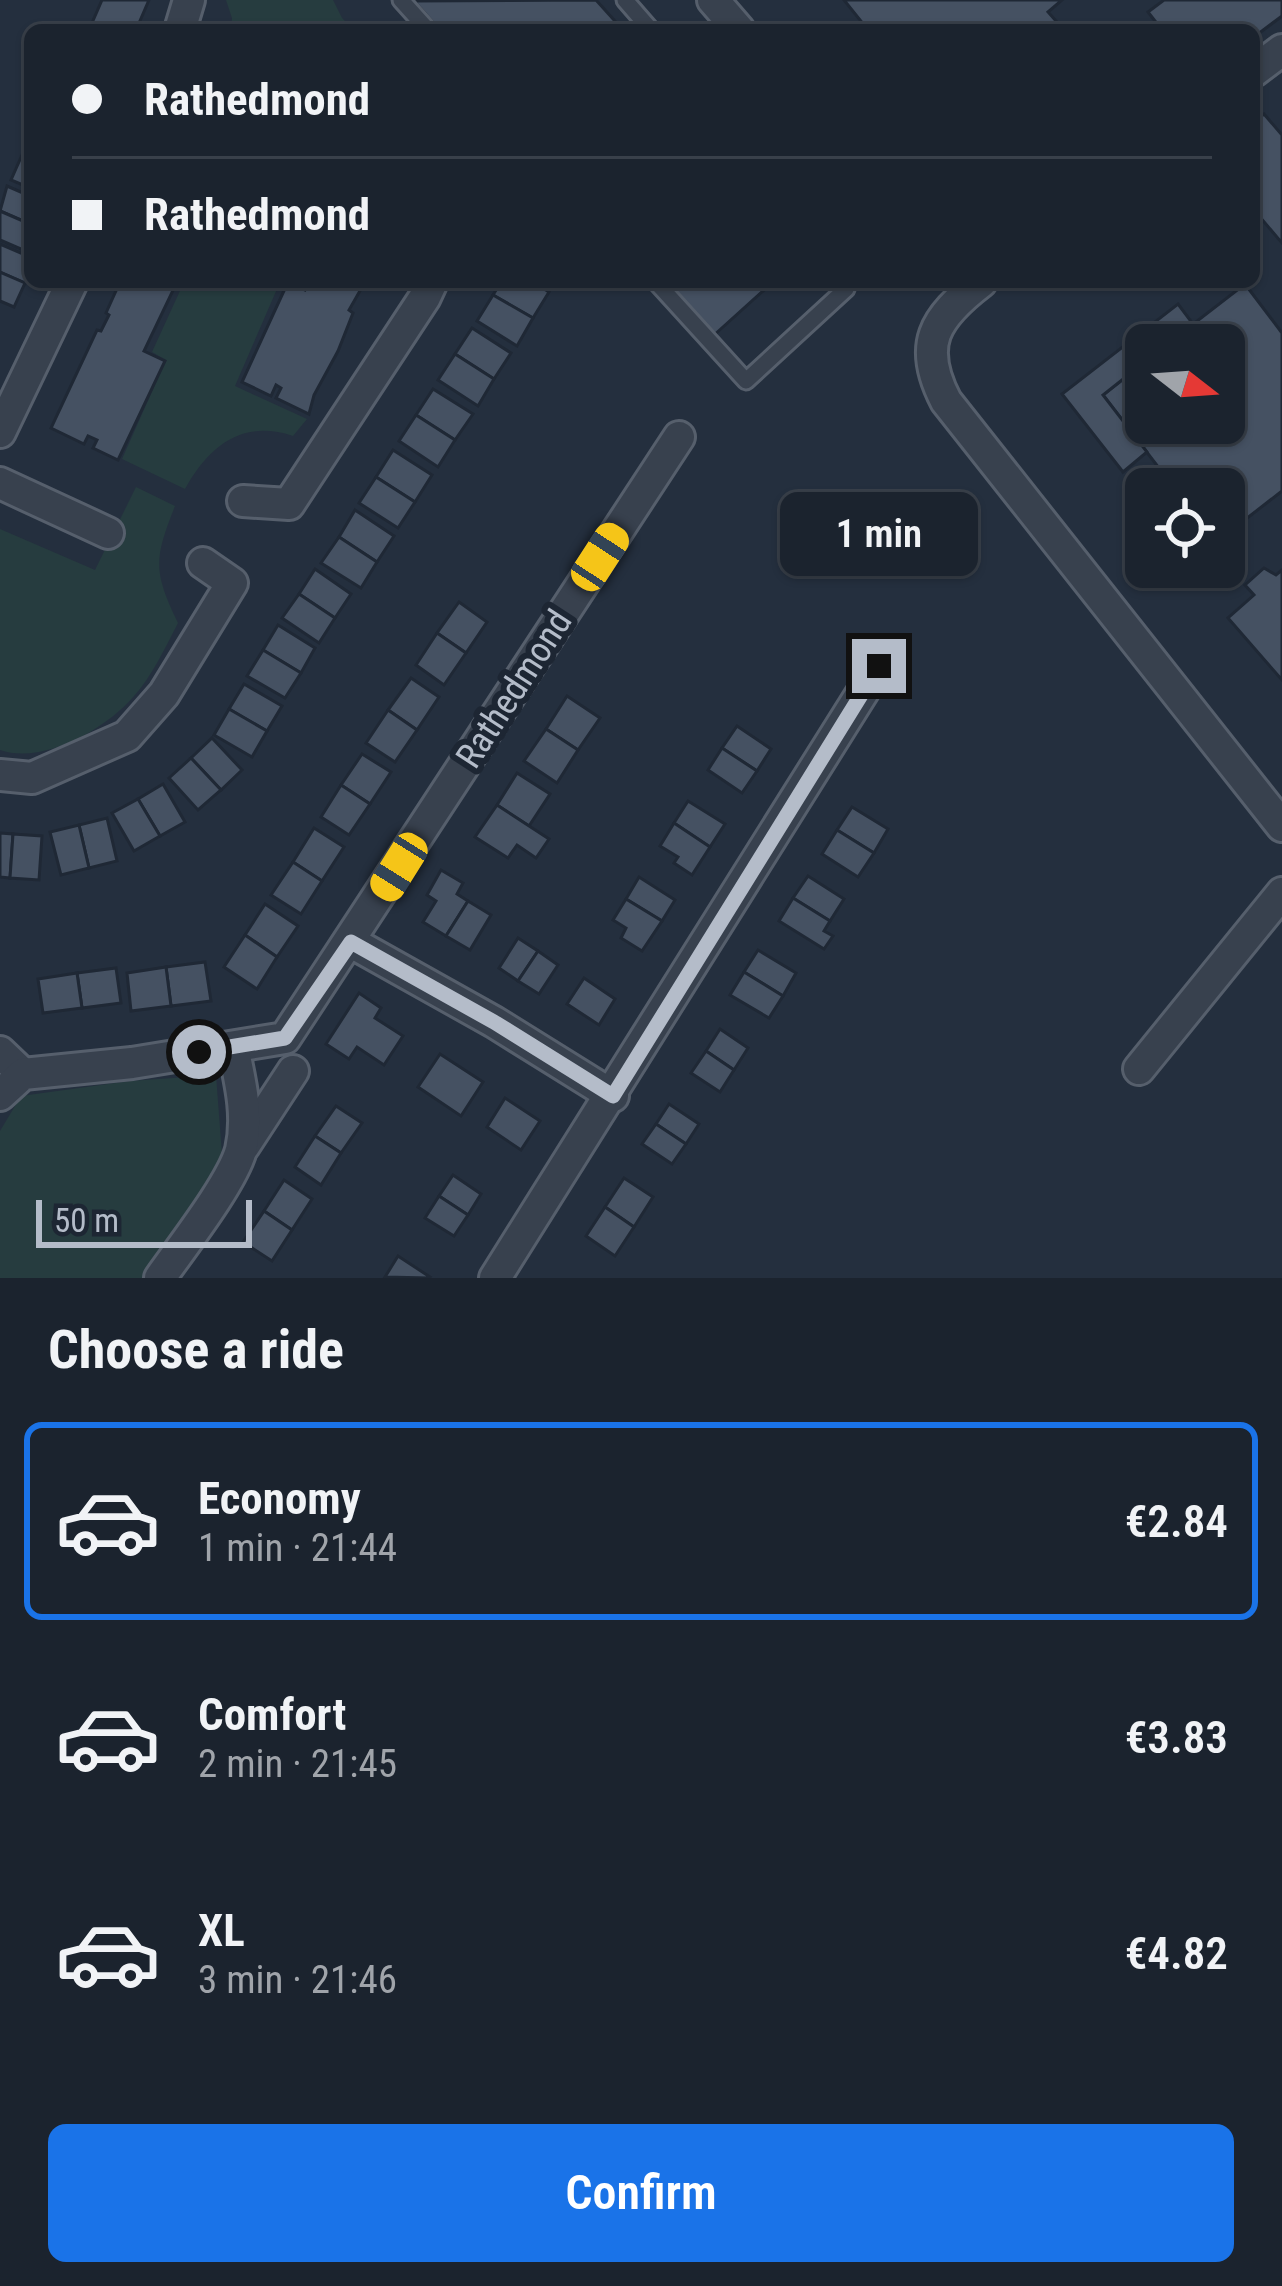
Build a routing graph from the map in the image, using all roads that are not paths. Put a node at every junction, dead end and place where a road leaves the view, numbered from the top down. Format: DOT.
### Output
graph roads {
  1 [pos="401,0"];
  2 [pos="625,0"];
  3 [pos="713,0"];
  4 [pos="423,24"];
  5 [pos="646,24"];
  6 [pos="734,24"];
  7 [pos="68,288"];
  8 [pos="429,288"];
  9 [pos="661,288"];
  10 [pos="846,288"];
  11 [pos="967,288"];
  12 [pos="0,432"];
  13 [pos="679,437"];
  14 [pos="0,484"];
  15 [pos="243,500"];
  16 [pos="108,532"];
  17 [pos="203,563"];
  18 [pos="879,666"];
  19 [pos="0,775"];
  20 [pos="1282,826"];
  21 [pos="1282,893"];
  22 [pos="351,942"];
  23 [pos="232,1047"];
  24 [pos="0,1052"];
  25 [pos="1139,1069"];
  26 [pos="292,1070"];
  27 [pos="11,1084"];
  28 [pos="613,1096"];
  29 [pos="240,1152"];
  30 [pos="160,1278"];
  31 [pos="495,1278"];
  1 -- 4 [label="lane"];
  2 -- 5 [label="lane"];
  3 -- 6 [label="street"];
  7 -- 12 [label="street"];
  8 -- 15 [label="street"];
  9 -- 10 [label="lane"];
  11 -- 20 [label="street"];
  13 -- 22 [label="street, Rathedmond"];
  14 -- 16 [label="street"];
  17 -- 19 [label="street"];
  18 -- 28 [label="street"];
  21 -- 25 [label="street"];
  22 -- 23 [label="street, Rathedmond"];
  22 -- 28 [label="street"];
  23 -- 27 [label="street, Rathedmond"];
  23 -- 29 [label="street"];
  24 -- 27 [label="street"];
  26 -- 29 [label="street"];
  28 -- 31 [label="street"];
  29 -- 30 [label="street"];
}
